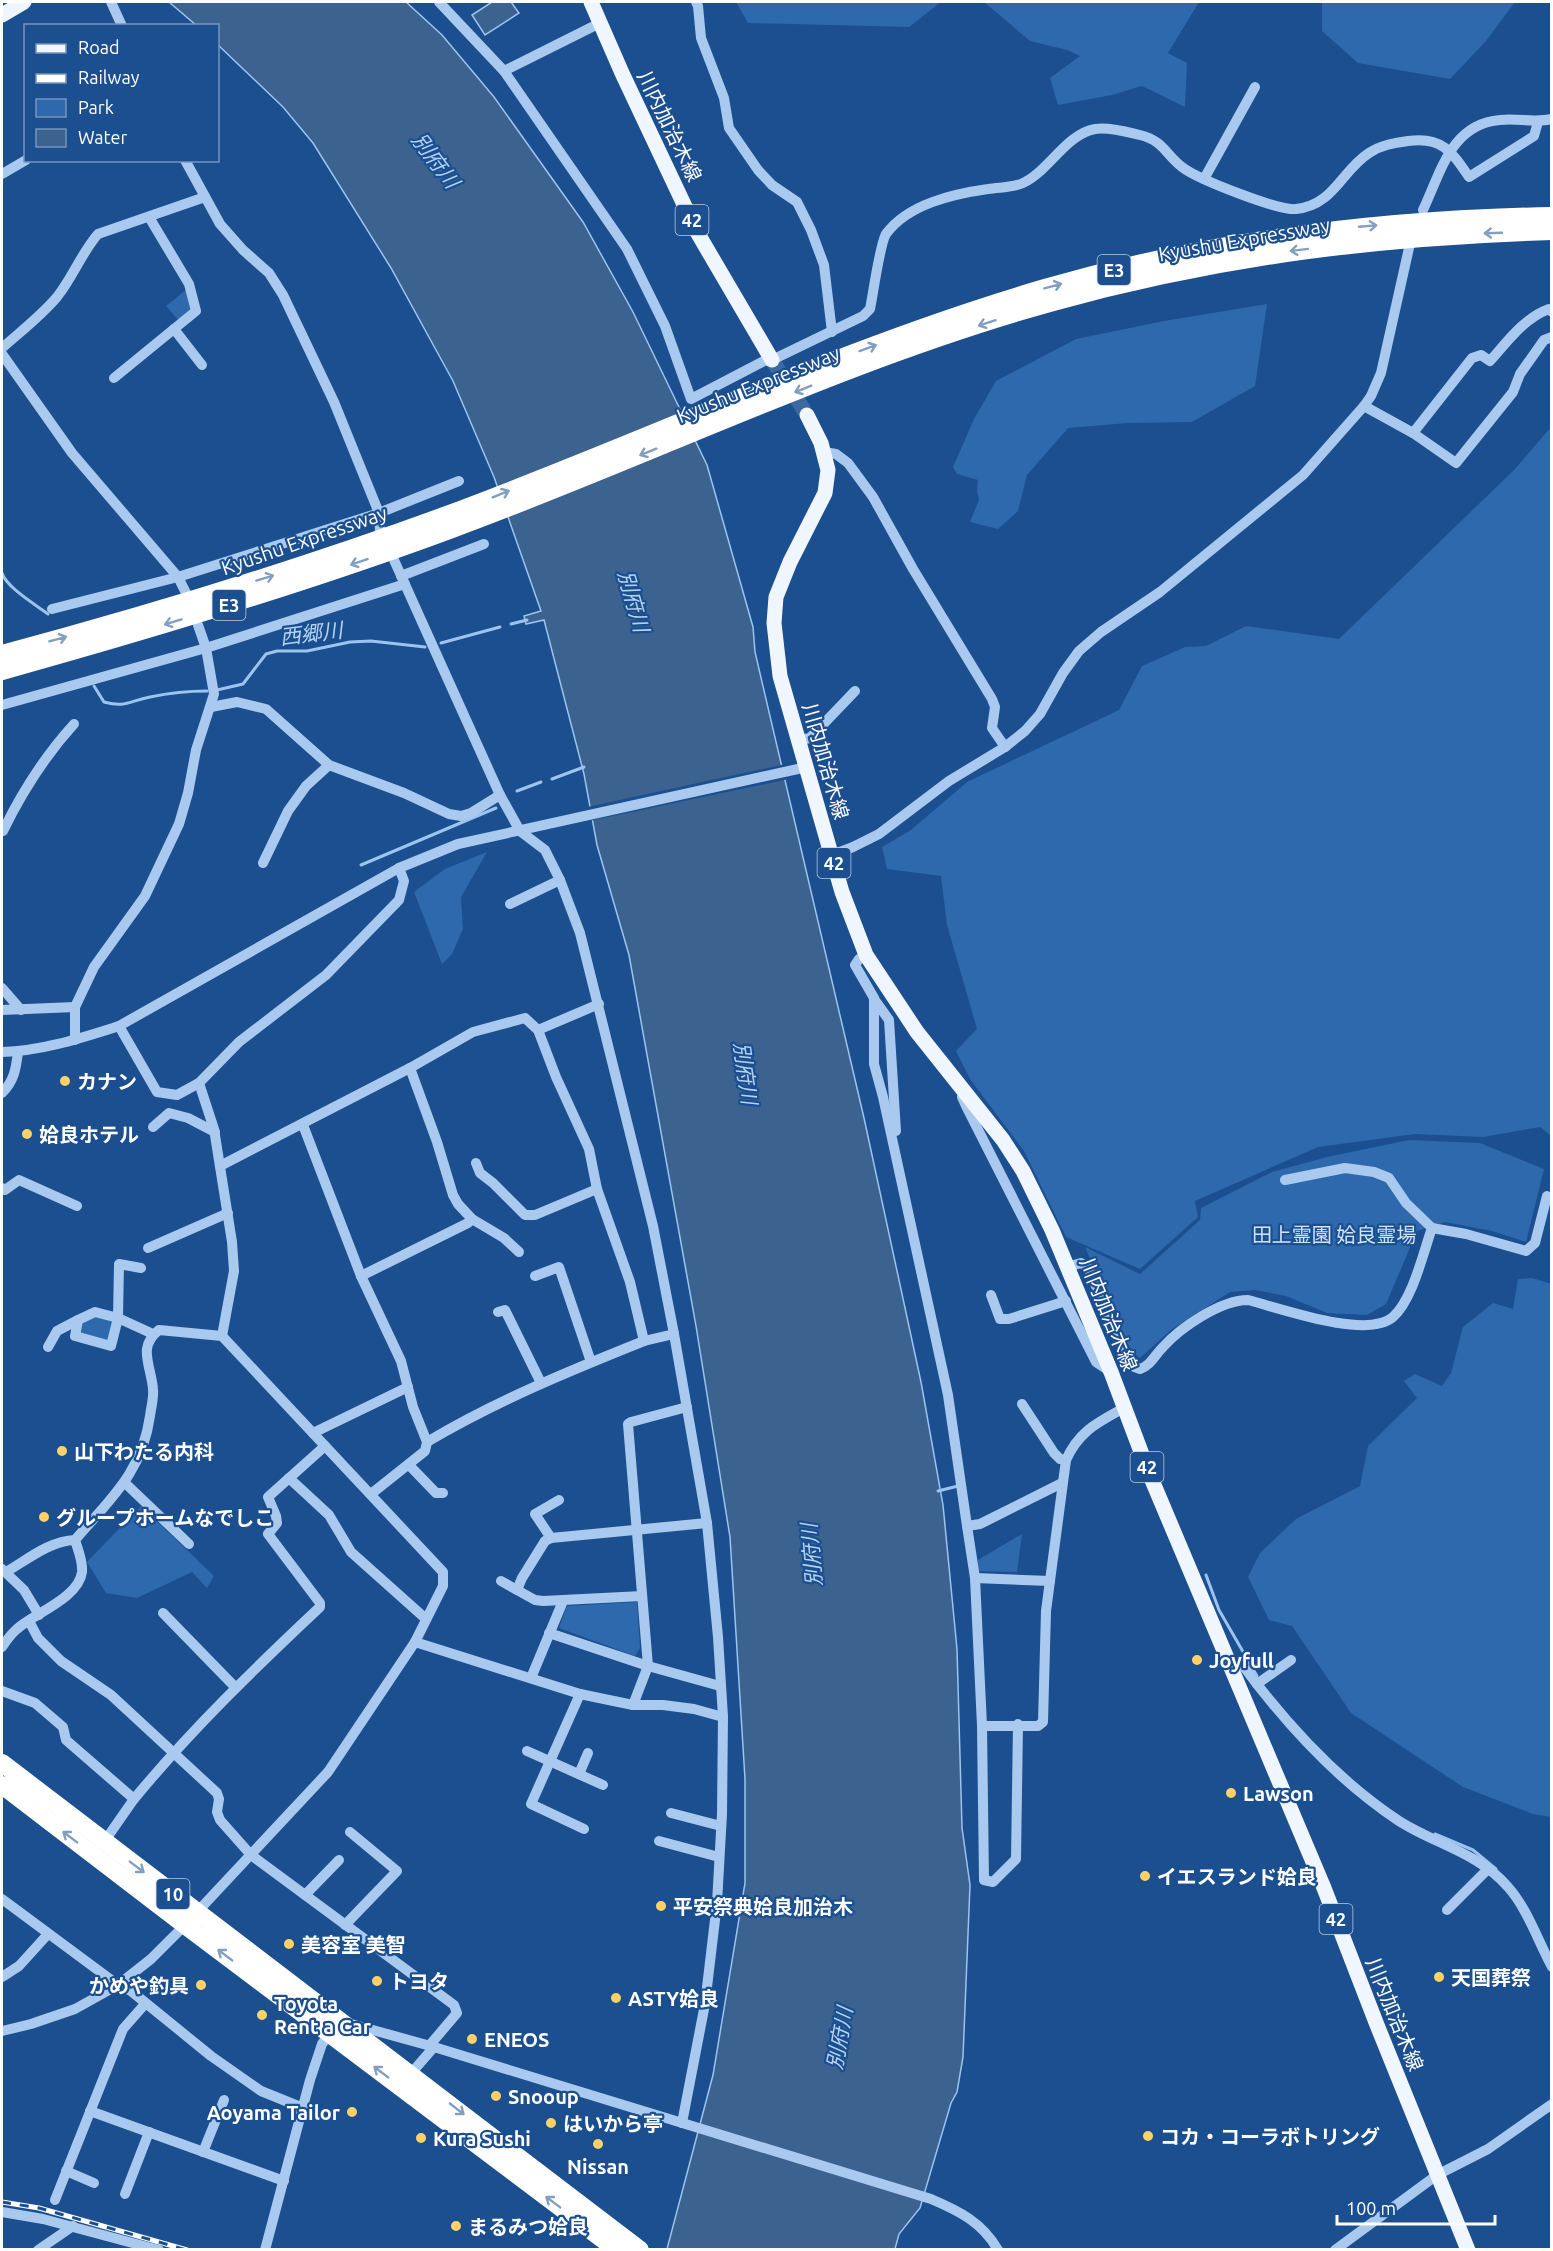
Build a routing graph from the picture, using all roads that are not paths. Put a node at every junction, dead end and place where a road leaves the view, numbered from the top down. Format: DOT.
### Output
graph roads {
  1 [pos="24,2"];
  2 [pos="111,2"];
  3 [pos="439,2"];
  4 [pos="591,2"];
  5 [pos="696,2"];
  6 [pos="2,15"];
  7 [pos="600,23"];
  8 [pos="122,24"];
  9 [pos="504,71"];
  10 [pos="1256,87"];
  11 [pos="1551,119"];
  12 [pos="1538,122"];
  13 [pos="1450,151"];
  14 [pos="24,161"];
  15 [pos="186,162"];
  16 [pos="2,174"];
  17 [pos="1204,179"];
  18 [pos="205,197"];
  19 [pos="1423,210"];
  20 [pos="1551,216"];
  21 [pos="149,217"];
  22 [pos="1551,231"];
  23 [pos="1409,248"];
  24 [pos="1551,312"];
  25 [pos="174,329"];
  26 [pos="832,332"];
  27 [pos="1551,338"];
  28 [pos="2,348"];
  29 [pos="2,354"];
  30 [pos="772,360"];
  31 [pos="202,364"];
  32 [pos="114,378"];
  33 [pos="1364,406"];
  34 [pos="807,415"];
  35 [pos="700,423"];
  36 [pos="1413,433"];
  37 [pos="824,452"];
  38 [pos="459,480"];
  39 [pos="379,513"];
  40 [pos="450,522"];
  41 [pos="380,531"];
  42 [pos="484,544"];
  43 [pos="394,560"];
  44 [pos="178,578"];
  45 [pos="403,580"];
  46 [pos="186,593"];
  47 [pos="52,609"];
  48 [pos="198,625"];
  49 [pos="207,648"];
  50 [pos="2,654"];
  51 [pos="2,670"];
  52 [pos="855,691"];
  53 [pos="2,705"];
  54 [pos="211,707"];
  55 [pos="74,724"];
  56 [pos="799,740"];
  57 [pos="1005,747"];
  58 [pos="329,765"];
  59 [pos="801,769"];
  60 [pos="500,795"];
  61 [pos="520,831"];
  62 [pos="2,832"];
  63 [pos="832,855"];
  64 [pos="262,863"];
  65 [pos="399,868"];
  66 [pos="560,880"];
  67 [pos="510,904"];
  68 [pos="866,955"];
  69 [pos="2,987"];
  70 [pos="874,998"];
  71 [pos="598,1004"];
  72 [pos="75,1007"];
  73 [pos="2,1010"];
  74 [pos="21,1010"];
  75 [pos="119,1026"];
  76 [pos="538,1030"];
  77 [pos="75,1040"];
  78 [pos="2,1052"];
  79 [pos="18,1052"];
  80 [pos="410,1068"];
  81 [pos="199,1083"];
  82 [pos="965,1090"];
  83 [pos="2,1093"];
  84 [pos="303,1125"];
  85 [pos="153,1127"];
  86 [pos="215,1132"];
  87 [pos="476,1163"];
  88 [pos="220,1166"];
  89 [pos="904,1170"];
  90 [pos="1285,1180"];
  91 [pos="2,1188"];
  92 [pos="597,1189"];
  93 [pos="1547,1196"];
  94 [pos="77,1206"];
  95 [pos="228,1213"];
  96 [pos="472,1219"];
  97 [pos="1432,1228"];
  98 [pos="148,1248"];
  99 [pos="519,1252"];
  100 [pos="1067,1267"];
  101 [pos="141,1268"];
  102 [pos="361,1276"];
  103 [pos="535,1276"];
  104 [pos="992,1295"];
  105 [pos="1066,1301"];
  106 [pos="498,1312"];
  107 [pos="118,1318"];
  108 [pos="78,1320"];
  109 [pos="153,1334"];
  110 [pos="674,1334"];
  111 [pos="222,1336"];
  112 [pos="644,1341"];
  113 [pos="48,1347"];
  114 [pos="591,1362"];
  115 [pos="1111,1372"];
  116 [pos="541,1383"];
  117 [pos="408,1387"];
  118 [pos="1022,1404"];
  119 [pos="687,1407"];
  120 [pos="1124,1408"];
  121 [pos="313,1433"];
  122 [pos="427,1442"];
  123 [pos="326,1446"];
  124 [pos="1066,1460"];
  125 [pos="409,1465"];
  126 [pos="289,1478"];
  127 [pos="125,1483"];
  128 [pos="1062,1483"];
  129 [pos="443,1493"];
  130 [pos="371,1494"];
  131 [pos="559,1500"];
  132 [pos="707,1523"];
  133 [pos="967,1526"];
  134 [pos="637,1529"];
  135 [pos="551,1538"];
  136 [pos="75,1540"];
  137 [pos="189,1544"];
  138 [pos="4,1571"];
  139 [pos="975,1578"];
  140 [pos="501,1581"];
  141 [pos="1050,1581"];
  142 [pos="517,1590"];
  143 [pos="642,1596"];
  144 [pos="563,1601"];
  145 [pos="163,1614"];
  146 [pos="39,1615"];
  147 [pos="426,1619"];
  148 [pos="29,1622"];
  149 [pos="549,1633"];
  150 [pos="415,1642"];
  151 [pos="2,1647"];
  152 [pos="1291,1660"];
  153 [pos="1229,1665"];
  154 [pos="648,1666"];
  155 [pos="531,1678"];
  156 [pos="1260,1682"];
  157 [pos="720,1686"];
  158 [pos="235,1687"];
  159 [pos="2,1691"];
  160 [pos="580,1694"];
  161 [pos="633,1705"];
  162 [pos="723,1717"];
  163 [pos="1018,1724"];
  164 [pos="982,1726"];
  165 [pos="527,1751"];
  166 [pos="173,1752"];
  167 [pos="588,1753"];
  168 [pos="550,1761"];
  169 [pos="2,1763"];
  170 [pos="579,1774"];
  171 [pos="2,1785"];
  172 [pos="603,1785"];
  173 [pos="134,1799"];
  174 [pos="671,1813"];
  175 [pos="721,1826"];
  176 [pos="584,1829"];
  177 [pos="350,1832"];
  178 [pos="659,1841"];
  179 [pos="104,1842"];
  180 [pos="251,1855"];
  181 [pos="719,1857"];
  182 [pos="339,1860"];
  183 [pos="1488,1869"];
  184 [pos="305,1895"];
  185 [pos="2,1899"];
  186 [pos="1447,1910"];
  187 [pos="191,1919"];
  188 [pos="345,1925"];
  189 [pos="48,1934"];
  190 [pos="1551,1967"];
  191 [pos="2,1977"];
  192 [pos="118,1985"];
  193 [pos="145,2004"];
  194 [pos="334,2027"];
  195 [pos="2,2031"];
  196 [pos="432,2046"];
  197 [pos="405,2080"];
  198 [pos="224,2100"];
  199 [pos="1551,2104"];
  200 [pos="303,2108"];
  201 [pos="90,2111"];
  202 [pos="682,2123"];
  203 [pos="149,2132"];
  204 [pos="203,2152"];
  205 [pos="66,2172"];
  206 [pos="1437,2175"];
  207 [pos="284,2181"];
  208 [pos="94,2183"];
  209 [pos="124,2194"];
  210 [pos="55,2200"];
  211 [pos="2,2212"];
  212 [pos="73,2226"];
  213 [pos="132,2246"];
  214 [pos="38,2250"];
  215 [pos="159,2250"];
  216 [pos="265,2250"];
  217 [pos="617,2250"];
  218 [pos="640,2250"];
  219 [pos="998,2250"];
  220 [pos="1335,2250"];
  221 [pos="1468,2250"];
  1 -- 6 [label="main road"];
  2 -- 8 [label="street"];
  3 -- 9 [label="street"];
  4 -- 7 [label="main road, 川内加治木線 / 42"];
  5 -- 26 [label="street"];
  7 -- 9 [label="street"];
  7 -- 30 [label="main road, 川内加治木線 / 42"];
  9 -- 30 [label="street"];
  10 -- 17 [label="street"];
  11 -- 12 [label="street"];
  12 -- 13 [label="street"];
  12 -- 13 [label="street"];
  13 -- 17 [label="street"];
  13 -- 19 [label="street"];
  14 -- 16 [label="street"];
  15 -- 18 [label="street"];
  17 -- 26 [label="street"];
  18 -- 21 [label="street"];
  18 -- 39 [label="street"];
  35 -- 20 [label="highway, Kyushu Expressway / E3, one-way"];
  21 -- 25 [label="street"];
  21 -- 28 [label="street"];
  22 -- 35 [label="highway, Kyushu Expressway / E3, one-way"];
  23 -- 33 [label="street"];
  24 -- 36 [label="street"];
  25 -- 31 [label="street"];
  25 -- 32 [label="street"];
  26 -- 30 [label="street"];
  27 -- 36 [label="street"];
  29 -- 44 [label="street"];
  33 -- 36 [label="street"];
  33 -- 57 [label="street"];
  34 -- 37 [label="main road, 川内加治木線 / 42"];
  35 -- 40 [label="highway, Kyushu Expressway / E3"];
  37 -- 56 [label="main road, 川内加治木線 / 42"];
  37 -- 57 [label="street"];
  38 -- 39 [label="street"];
  39 -- 41 [label="street"];
  39 -- 44 [label="street"];
  50 -- 40 [label="highway, Kyushu Expressway / E3, one-way"];
  40 -- 51 [label="highway, Kyushu Expressway / E3, one-way"];
  42 -- 45 [label="street"];
  43 -- 45 [label="street"];
  44 -- 46 [label="street"];
  44 -- 47 [label="street"];
  45 -- 49 [label="street"];
  45 -- 60 [label="street"];
  48 -- 49 [label="street"];
  49 -- 53 [label="street"];
  49 -- 54 [label="street"];
  52 -- 56 [label="street"];
  54 -- 58 [label="street"];
  54 -- 72 [label="street"];
  55 -- 62 [label="street"];
  56 -- 59 [label="main road, 川内加治木線 / 42"];
  57 -- 63 [label="street"];
  58 -- 60 [label="street"];
  58 -- 64 [label="street"];
  59 -- 61 [label="street"];
  59 -- 63 [label="main road, 川内加治木線 / 42"];
  60 -- 61 [label="street"];
  61 -- 65 [label="street"];
  61 -- 66 [label="street"];
  63 -- 68 [label="main road, 川内加治木線 / 42"];
  65 -- 75 [label="street"];
  65 -- 81 [label="street"];
  66 -- 67 [label="street"];
  66 -- 71 [label="street"];
  68 -- 70 [label="street"];
  68 -- 82 [label="main road, 川内加治木線 / 42"];
  69 -- 74 [label="street"];
  70 -- 89 [label="street"];
  70 -- 133 [label="street"];
  71 -- 76 [label="street"];
  71 -- 110 [label="street"];
  72 -- 74 [label="street"];
  72 -- 77 [label="street"];
  73 -- 74 [label="street"];
  75 -- 77 [label="street"];
  75 -- 81 [label="street"];
  76 -- 80 [label="street"];
  76 -- 92 [label="street"];
  77 -- 79 [label="street"];
  78 -- 79 [label="street"];
  79 -- 83 [label="street"];
  80 -- 84 [label="street"];
  80 -- 96 [label="street"];
  81 -- 86 [label="street"];
  82 -- 100 [label="main road, 川内加治木線 / 42"];
  82 -- 105 [label="street"];
  84 -- 88 [label="street"];
  84 -- 102 [label="street"];
  85 -- 86 [label="street"];
  86 -- 88 [label="street"];
  87 -- 92 [label="street"];
  88 -- 95 [label="street"];
  90 -- 97 [label="street"];
  91 -- 94 [label="street"];
  92 -- 112 [label="street"];
  93 -- 97 [label="street"];
  95 -- 98 [label="street"];
  95 -- 111 [label="street"];
  96 -- 99 [label="street"];
  96 -- 102 [label="street"];
  97 -- 100 [label="street"];
  100 -- 115 [label="main road, 川内加治木線 / 42"];
  101 -- 107 [label="street"];
  102 -- 117 [label="street"];
  103 -- 114 [label="street"];
  104 -- 105 [label="street"];
  105 -- 115 [label="street"];
  106 -- 116 [label="street"];
  107 -- 108 [label="street"];
  107 -- 108 [label="street"];
  107 -- 109 [label="street"];
  108 -- 113 [label="street"];
  109 -- 111 [label="street"];
  109 -- 127 [label="street"];
  110 -- 112 [label="street"];
  110 -- 119 [label="street"];
  111 -- 121 [label="street"];
  112 -- 114 [label="street"];
  114 -- 116 [label="street"];
  115 -- 120 [label="main road, 川内加治木線 / 42"];
  116 -- 122 [label="street"];
  117 -- 121 [label="street"];
  117 -- 122 [label="street"];
  118 -- 124 [label="street"];
  119 -- 132 [label="street"];
  119 -- 134 [label="street"];
  120 -- 124 [label="street"];
  120 -- 153 [label="main road, 川内加治木線 / 42"];
  121 -- 123 [label="street"];
  122 -- 125 [label="street"];
  123 -- 126 [label="street"];
  123 -- 130 [label="street"];
  124 -- 128 [label="street"];
  125 -- 129 [label="street"];
  125 -- 130 [label="street"];
  126 -- 147 [label="street"];
  126 -- 158 [label="street"];
  127 -- 136 [label="street"];
  127 -- 137 [label="street"];
  128 -- 133 [label="street"];
  128 -- 141 [label="street"];
  130 -- 147 [label="street"];
  131 -- 135 [label="street"];
  132 -- 134 [label="street"];
  132 -- 157 [label="street"];
  133 -- 139 [label="street"];
  134 -- 135 [label="street"];
  134 -- 143 [label="street"];
  135 -- 142 [label="street"];
  136 -- 138 [label="street"];
  136 -- 146 [label="street"];
  138 -- 146 [label="street"];
  139 -- 141 [label="street"];
  139 -- 164 [label="street"];
  140 -- 142 [label="street"];
  141 -- 163 [label="street"];
  142 -- 144 [label="street"];
  143 -- 144 [label="street"];
  143 -- 154 [label="street"];
  144 -- 149 [label="street"];
  145 -- 158 [label="street"];
  146 -- 148 [label="street"];
  147 -- 150 [label="street"];
  148 -- 151 [label="street"];
  148 -- 166 [label="street"];
  149 -- 154 [label="street"];
  149 -- 155 [label="street"];
  150 -- 155 [label="street"];
  150 -- 180 [label="street"];
  152 -- 156 [label="street"];
  153 -- 156 [label="street"];
  153 -- 206 [label="main road, 川内加治木線 / 42"];
  154 -- 157 [label="street"];
  154 -- 161 [label="street"];
  155 -- 160 [label="street"];
  156 -- 183 [label="street"];
  157 -- 162 [label="street"];
  158 -- 166 [label="street"];
  159 -- 173 [label="street"];
  160 -- 161 [label="street"];
  160 -- 168 [label="street"];
  161 -- 162 [label="street"];
  162 -- 175 [label="street"];
  163 -- 164 [label="street"];
  163 -- 164 [label="street"];
  165 -- 168 [label="street"];
  166 -- 173 [label="street"];
  166 -- 180 [label="street"];
  167 -- 170 [label="street"];
  168 -- 170 [label="street"];
  168 -- 176 [label="street"];
  169 -- 179 [label="highway, 10"];
  170 -- 172 [label="street"];
  187 -- 171 [label="highway, 10, one-way"];
  173 -- 179 [label="street"];
  174 -- 175 [label="street"];
  175 -- 181 [label="street"];
  177 -- 188 [label="street"];
  178 -- 181 [label="street"];
  179 -- 187 [label="highway, 10, one-way"];
  180 -- 184 [label="street"];
  180 -- 187 [label="street"];
  181 -- 202 [label="street"];
  182 -- 184 [label="street"];
  183 -- 186 [label="street"];
  183 -- 190 [label="street"];
  184 -- 188 [label="street"];
  185 -- 189 [label="street"];
  187 -- 192 [label="street"];
  187 -- 194 [label="highway, 10"];
  188 -- 196 [label="street"];
  189 -- 191 [label="street"];
  189 -- 192 [label="street"];
  192 -- 193 [label="street"];
  192 -- 195 [label="street"];
  193 -- 200 [label="street"];
  193 -- 201 [label="street"];
  194 -- 196 [label="street"];
  194 -- 197 [label="highway, 10"];
  194 -- 200 [label="street"];
  196 -- 197 [label="street"];
  196 -- 202 [label="street"];
  217 -- 197 [label="highway, 10, one-way"];
  197 -- 218 [label="highway, 10, one-way"];
  198 -- 204 [label="street"];
  199 -- 206 [label="street"];
  200 -- 207 [label="street"];
  201 -- 203 [label="street"];
  201 -- 205 [label="street"];
  202 -- 219 [label="street"];
  203 -- 204 [label="street"];
  203 -- 209 [label="street"];
  204 -- 207 [label="street"];
  205 -- 208 [label="street"];
  205 -- 210 [label="street"];
  206 -- 220 [label="street"];
  206 -- 221 [label="main road, 川内加治木線 / 42"];
  207 -- 216 [label="street"];
  211 -- 212 [label="street"];
  212 -- 213 [label="street"];
  212 -- 214 [label="street"];
  213 -- 215 [label="street"];
}
